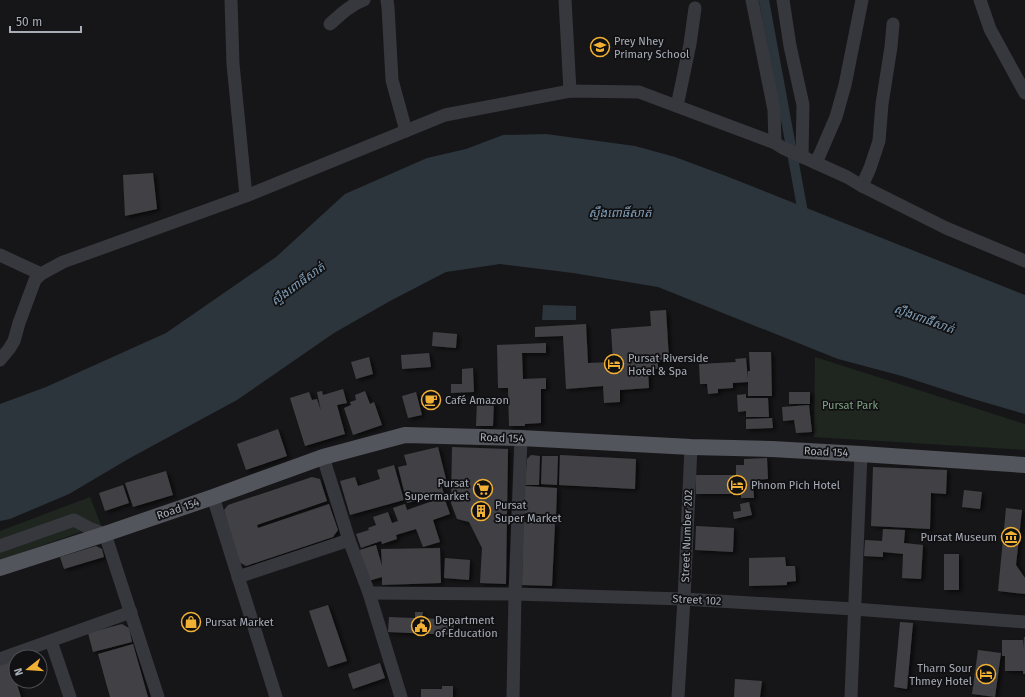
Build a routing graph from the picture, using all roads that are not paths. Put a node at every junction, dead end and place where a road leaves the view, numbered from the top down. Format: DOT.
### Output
graph roads {
  1 [pos="231,0"];
  2 [pos="364,0"];
  3 [pos="387,0"];
  4 [pos="565,0"];
  5 [pos="752,0"];
  6 [pos="784,0"];
  7 [pos="862,0"];
  8 [pos="980,0"];
  9 [pos="695,8"];
  10 [pos="330,24"];
  11 [pos="893,24"];
  12 [pos="570,91"];
  13 [pos="1025,93"];
  14 [pos="677,106"];
  15 [pos="406,131"];
  16 [pos="779,146"];
  17 [pos="799,156"];
  18 [pos="816,163"];
  19 [pos="862,186"];
  20 [pos="246,196"];
  21 [pos="0,255"];
  22 [pos="1025,261"];
  23 [pos="40,274"];
  24 [pos="0,360"];
  25 [pos="521,438"];
  26 [pos="691,447"];
  27 [pos="861,454"];
  28 [pos="323,457"];
  29 [pos="1025,465"];
  30 [pos="214,497"];
  31 [pos="106,534"];
  32 [pos="349,540"];
  33 [pos="0,546"];
  34 [pos="0,568"];
  35 [pos="238,577"];
  36 [pos="369,593"];
  37 [pos="515,594"];
  38 [pos="684,600"];
  39 [pos="854,609"];
  40 [pos="131,612"];
  41 [pos="1025,622"];
  42 [pos="52,641"];
  43 [pos="0,659"];
  44 [pos="70,697"];
  45 [pos="158,697"];
  46 [pos="276,697"];
  47 [pos="401,697"];
  48 [pos="513,697"];
  49 [pos="678,697"];
  50 [pos="851,697"];
  1 -- 20 [label="street"];
  2 -- 10 [label="street"];
  3 -- 15 [label="street"];
  4 -- 12 [label="street"];
  5 -- 16 [label="street"];
  6 -- 17 [label="street"];
  7 -- 18 [label="street"];
  8 -- 13 [label="street"];
  9 -- 14 [label="street"];
  11 -- 19 [label="street"];
  12 -- 14 [label="street"];
  12 -- 15 [label="street"];
  14 -- 16 [label="street"];
  15 -- 20 [label="street"];
  16 -- 17 [label="street"];
  17 -- 18 [label="street"];
  18 -- 19 [label="street"];
  19 -- 22 [label="street"];
  20 -- 23 [label="street"];
  21 -- 23 [label="street"];
  23 -- 24 [label="street"];
  25 -- 26 [label="main road, Road 154"];
  25 -- 28 [label="main road, Road 154"];
  25 -- 37 [label="street"];
  26 -- 27 [label="main road, Road 154"];
  26 -- 38 [label="street, Street Number 202"];
  27 -- 29 [label="main road, Road 154"];
  27 -- 39 [label="street"];
  28 -- 30 [label="main road, Road 154"];
  28 -- 32 [label="street"];
  30 -- 31 [label="main road, Road 154"];
  30 -- 35 [label="street"];
  31 -- 33 [label="street"];
  31 -- 34 [label="main road, Road 154"];
  31 -- 40 [label="street"];
  32 -- 35 [label="street"];
  32 -- 36 [label="street"];
  35 -- 46 [label="street"];
  36 -- 37 [label="street, Street 102"];
  36 -- 47 [label="street"];
  37 -- 38 [label="street, Street 102"];
  37 -- 48 [label="street"];
  38 -- 39 [label="street, Street 102"];
  38 -- 49 [label="street, Street Number 202"];
  39 -- 41 [label="street, Street 102"];
  39 -- 50 [label="street"];
  40 -- 42 [label="street"];
  40 -- 45 [label="street"];
  42 -- 43 [label="street"];
  42 -- 44 [label="street"];
}
